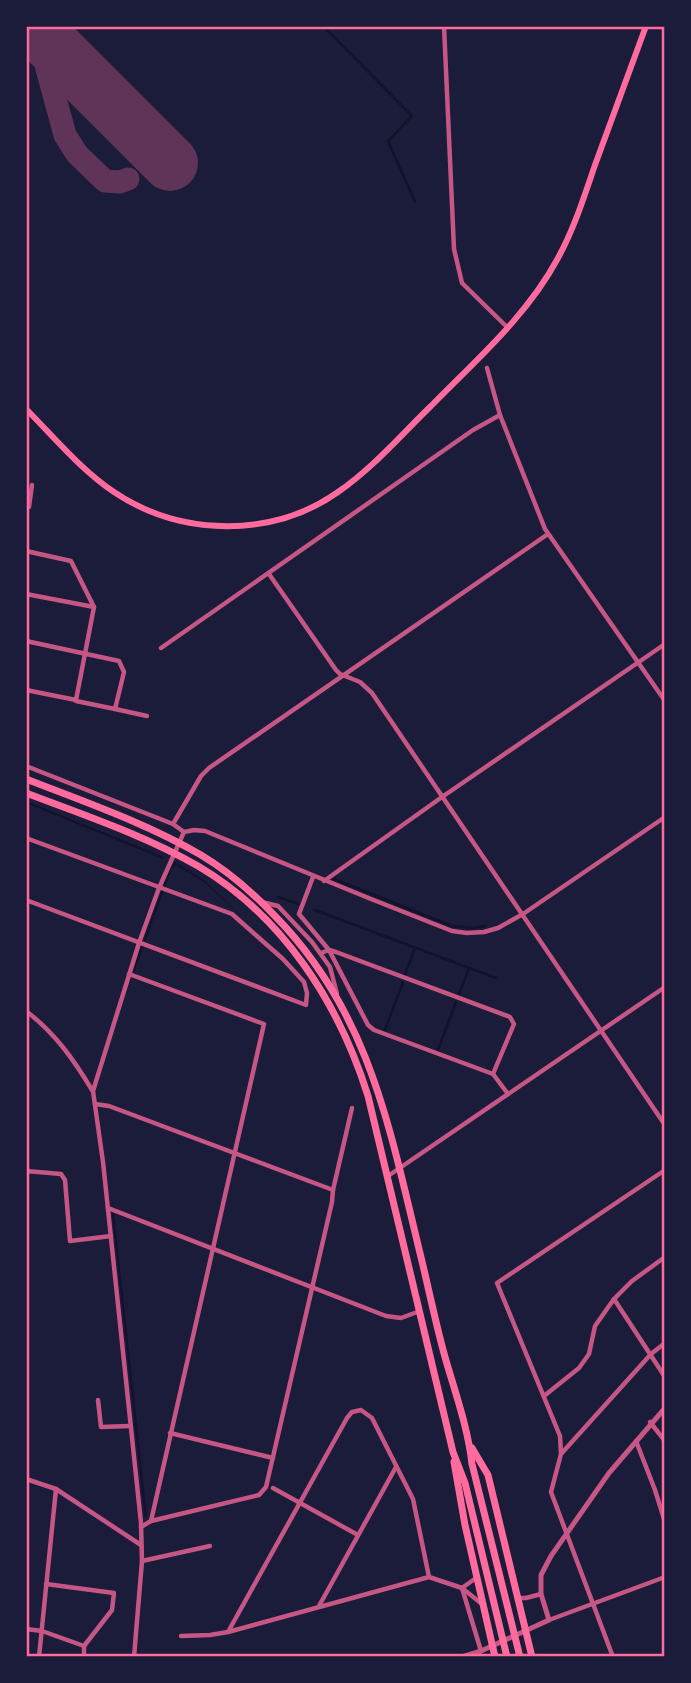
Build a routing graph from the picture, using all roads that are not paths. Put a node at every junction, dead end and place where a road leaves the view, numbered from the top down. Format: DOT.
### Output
graph roads {
  1 [pos="444,26"];
  2 [pos="646,26"];
  3 [pos="508,328"];
  4 [pos="488,369"];
  5 [pos="26,409"];
  6 [pos="499,415"];
  7 [pos="33,485"];
  8 [pos="26,507"];
  9 [pos="548,534"];
  10 [pos="26,551"];
  11 [pos="269,574"];
  12 [pos="26,594"];
  13 [pos="94,607"];
  14 [pos="26,642"];
  15 [pos="665,644"];
  16 [pos="162,648"];
  17 [pos="85,654"];
  18 [pos="638,663"];
  19 [pos="345,675"];
  20 [pos="26,690"];
  21 [pos="76,701"];
  22 [pos="665,701"];
  23 [pos="115,709"];
  24 [pos="147,716"];
  25 [pos="26,766"];
  26 [pos="26,779"];
  27 [pos="26,793"];
  28 [pos="442,797"];
  29 [pos="665,817"];
  30 [pos="173,824"];
  31 [pos="184,832"];
  32 [pos="26,838"];
  33 [pos="178,843"];
  34 [pos="173,853"];
  35 [pos="313,877"];
  36 [pos="324,881"];
  37 [pos="159,888"];
  38 [pos="26,900"];
  39 [pos="262,902"];
  40 [pos="523,914"];
  41 [pos="307,923"];
  42 [pos="299,928"];
  43 [pos="139,943"];
  44 [pos="329,950"];
  45 [pos="321,953"];
  46 [pos="129,974"];
  47 [pos="665,987"];
  48 [pos="338,998"];
  49 [pos="26,1011"];
  50 [pos="602,1031"];
  51 [pos="494,1074"];
  52 [pos="93,1091"];
  53 [pos="508,1094"];
  54 [pos="95,1104"];
  55 [pos="352,1108"];
  56 [pos="665,1125"];
  57 [pos="234,1154"];
  58 [pos="400,1168"];
  59 [pos="665,1170"];
  60 [pos="26,1171"];
  61 [pos="388,1176"];
  62 [pos="332,1190"];
  63 [pos="108,1208"];
  64 [pos="111,1236"];
  65 [pos="213,1248"];
  66 [pos="665,1257"];
  67 [pos="312,1286"];
  68 [pos="614,1299"];
  69 [pos="421,1311"];
  70 [pos="665,1343"];
  71 [pos="651,1354"];
  72 [pos="665,1377"];
  73 [pos="544,1396"];
  74 [pos="98,1401"];
  75 [pos="665,1408"];
  76 [pos="650,1422"];
  77 [pos="130,1426"];
  78 [pos="170,1433"];
  79 [pos="635,1441"];
  80 [pos="665,1441"];
  81 [pos="470,1444"];
  82 [pos="453,1452"];
  83 [pos="561,1454"];
  84 [pos="273,1458"];
  85 [pos="397,1466"];
  86 [pos="26,1479"];
  87 [pos="273,1488"];
  88 [pos="56,1489"];
  89 [pos="300,1503"];
  90 [pos="662,1505"];
  91 [pos="151,1521"];
  92 [pos="665,1524"];
  93 [pos="141,1527"];
  94 [pos="566,1532"];
  95 [pos="358,1535"];
  96 [pos="141,1545"];
  97 [pos="209,1546"];
  98 [pos="142,1560"];
  99 [pos="429,1577"];
  100 [pos="476,1577"];
  101 [pos="665,1577"];
  102 [pos="47,1584"];
  103 [pos="462,1588"];
  104 [pos="541,1594"];
  105 [pos="517,1598"];
  106 [pos="592,1604"];
  107 [pos="484,1605"];
  108 [pos="318,1607"];
  109 [pos="549,1620"];
  110 [pos="26,1629"];
  111 [pos="42,1631"];
  112 [pos="228,1632"];
  113 [pos="522,1633"];
  114 [pos="181,1636"];
  115 [pos="495,1644"];
  116 [pos="84,1646"];
  117 [pos="481,1651"];
  118 [pos="39,1657"];
  119 [pos="84,1657"];
  120 [pos="134,1657"];
  121 [pos="462,1657"];
  122 [pos="495,1657"];
  123 [pos="507,1657"];
  124 [pos="520,1657"];
  125 [pos="531,1657"];
  126 [pos="613,1657"];
  1 -- 3 [label="street"];
  2 -- 3 [label="main road"];
  3 -- 5 [label="main road"];
  4 -- 6 [label="street"];
  6 -- 9 [label="street"];
  6 -- 11 [label="street"];
  7 -- 8 [label="street"];
  9 -- 18 [label="street"];
  9 -- 19 [label="street"];
  10 -- 13 [label="street"];
  11 -- 16 [label="street"];
  11 -- 19 [label="street"];
  12 -- 13 [label="street"];
  13 -- 17 [label="street"];
  14 -- 17 [label="street"];
  15 -- 18 [label="street"];
  17 -- 21 [label="street"];
  17 -- 23 [label="street"];
  18 -- 22 [label="street"];
  18 -- 28 [label="street"];
  19 -- 28 [label="street"];
  19 -- 30 [label="street"];
  20 -- 21 [label="street"];
  21 -- 23 [label="street"];
  23 -- 24 [label="street"];
  25 -- 30 [label="street"];
  26 -- 33 [label="highway"];
  27 -- 34 [label="highway"];
  28 -- 36 [label="street"];
  28 -- 40 [label="street"];
  29 -- 40 [label="street"];
  30 -- 31 [label="street"];
  31 -- 33 [label="street"];
  31 -- 35 [label="street"];
  32 -- 37 [label="street"];
  33 -- 34 [label="street"];
  33 -- 39 [label="highway"];
  34 -- 37 [label="street"];
  34 -- 61 [label="highway"];
  35 -- 36 [label="street"];
  35 -- 41 [label="street"];
  36 -- 40 [label="street"];
  37 -- 43 [label="street"];
  37 -- 43 [label="street"];
  38 -- 43 [label="street"];
  39 -- 42 [label="street"];
  39 -- 48 [label="highway"];
  40 -- 50 [label="street"];
  41 -- 42 [label="street"];
  41 -- 44 [label="street"];
  42 -- 45 [label="street"];
  43 -- 46 [label="street"];
  44 -- 45 [label="street"];
  44 -- 51 [label="street"];
  44 -- 51 [label="street"];
  45 -- 48 [label="street"];
  46 -- 52 [label="street"];
  46 -- 57 [label="street"];
  47 -- 50 [label="street"];
  48 -- 58 [label="highway"];
  49 -- 52 [label="street"];
  50 -- 53 [label="street"];
  50 -- 56 [label="street"];
  51 -- 53 [label="street"];
  52 -- 54 [label="street"];
  53 -- 58 [label="street"];
  54 -- 57 [label="street"];
  54 -- 63 [label="street"];
  55 -- 62 [label="street"];
  57 -- 62 [label="street"];
  57 -- 65 [label="street"];
  58 -- 61 [label="street"];
  58 -- 81 [label="highway"];
  59 -- 73 [label="street"];
  60 -- 64 [label="street"];
  61 -- 69 [label="highway"];
  62 -- 67 [label="street"];
  63 -- 64 [label="street"];
  63 -- 65 [label="street"];
  64 -- 77 [label="street"];
  65 -- 67 [label="street"];
  65 -- 78 [label="street"];
  66 -- 68 [label="street"];
  67 -- 69 [label="street"];
  67 -- 84 [label="street"];
  68 -- 71 [label="street"];
  68 -- 73 [label="street"];
  69 -- 82 [label="highway"];
  70 -- 71 [label="street"];
  71 -- 72 [label="street"];
  71 -- 83 [label="street"];
  73 -- 83 [label="street"];
  74 -- 77 [label="street"];
  75 -- 76 [label="street"];
  76 -- 79 [label="street"];
  76 -- 80 [label="street"];
  77 -- 93 [label="street"];
  78 -- 84 [label="street"];
  78 -- 91 [label="street"];
  79 -- 90 [label="street"];
  79 -- 94 [label="street"];
  81 -- 105 [label="highway"];
  81 -- 124 [label="highway"];
  82 -- 100 [label="highway"];
  82 -- 123 [label="highway"];
  83 -- 94 [label="street"];
  84 -- 91 [label="street"];
  85 -- 89 [label="street"];
  85 -- 95 [label="street"];
  85 -- 99 [label="street"];
  86 -- 88 [label="street"];
  87 -- 89 [label="street"];
  88 -- 96 [label="street"];
  88 -- 102 [label="street"];
  89 -- 95 [label="street"];
  89 -- 112 [label="street"];
  90 -- 92 [label="street"];
  91 -- 93 [label="street"];
  93 -- 96 [label="street"];
  94 -- 104 [label="street"];
  94 -- 106 [label="street"];
  95 -- 108 [label="street"];
  96 -- 98 [label="street"];
  97 -- 98 [label="street"];
  98 -- 120 [label="street"];
  99 -- 103 [label="street"];
  99 -- 108 [label="street"];
  100 -- 103 [label="street"];
  100 -- 107 [label="highway"];
  101 -- 106 [label="street"];
  102 -- 111 [label="street"];
  102 -- 116 [label="street"];
  103 -- 107 [label="street"];
  103 -- 117 [label="street"];
  104 -- 105 [label="street"];
  104 -- 109 [label="street"];
  105 -- 113 [label="highway"];
  106 -- 109 [label="street"];
  106 -- 126 [label="street"];
  107 -- 115 [label="highway"];
  108 -- 112 [label="street"];
  109 -- 113 [label="street"];
  110 -- 111 [label="street"];
  111 -- 116 [label="street"];
  111 -- 118 [label="street"];
  112 -- 114 [label="street"];
  113 -- 115 [label="street"];
  113 -- 125 [label="highway"];
  115 -- 117 [label="street"];
  115 -- 122 [label="highway"];
  116 -- 119 [label="street"];
  117 -- 121 [label="street"];
}
